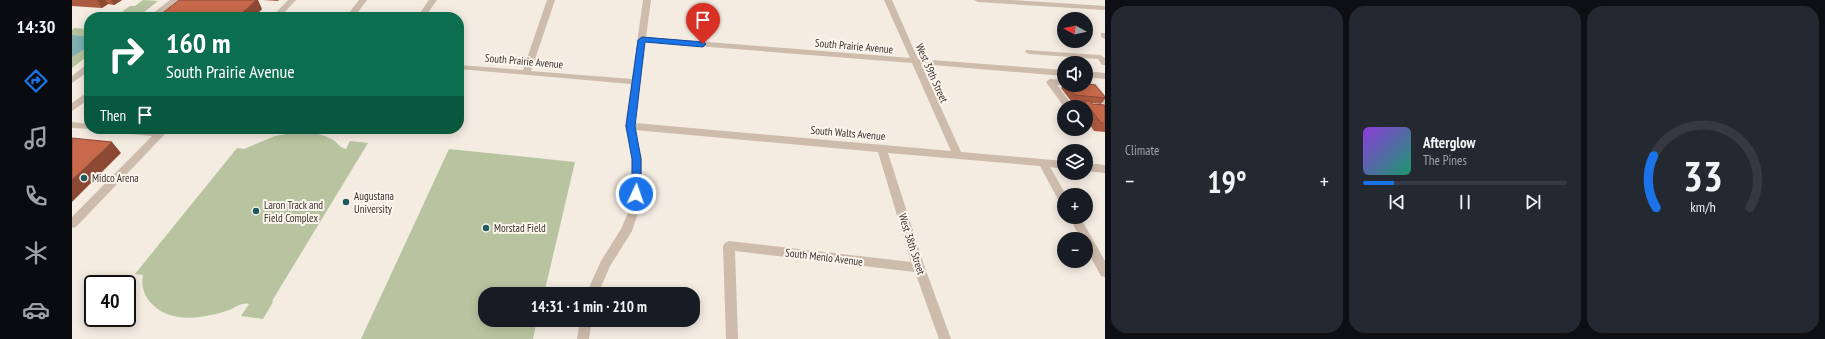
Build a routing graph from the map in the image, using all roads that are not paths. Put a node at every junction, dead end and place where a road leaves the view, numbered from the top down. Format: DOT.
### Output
graph roads {
  1 [pos="174,0"];
  2 [pos="292,0"];
  3 [pos="363,0"];
  4 [pos="433,0"];
  5 [pos="551,0"];
  6 [pos="647,0"];
  7 [pos="888,0"];
  8 [pos="978,0"];
  9 [pos="1079,0"];
  10 [pos="1085,7"];
  11 [pos="1097,8"];
  12 [pos="1105,8"];
  13 [pos="158,12"];
  14 [pos="281,12"];
  15 [pos="354,12"];
  16 [pos="425,12"];
  17 [pos="1105,16"];
  18 [pos="642,40"];
  19 [pos="1029,52"];
  20 [pos="1103,57"];
  21 [pos="915,62"];
  22 [pos="464,67"];
  23 [pos="84,71"];
  24 [pos="526,72"];
  25 [pos="1057,72"];
  26 [pos="1093,75"];
  27 [pos="1105,76"];
  28 [pos="72,80"];
  29 [pos="636,82"];
  30 [pos="1057,82"];
  31 [pos="1093,86"];
  32 [pos="1057,91"];
  33 [pos="1057,92"];
  34 [pos="84,98"];
  35 [pos="1105,101"];
  36 [pos="72,108"];
  37 [pos="1105,109"];
  38 [pos="72,125"];
  39 [pos="84,126"];
  40 [pos="630,126"];
  41 [pos="161,134"];
  42 [pos="882,148"];
  43 [pos="957,155"];
  44 [pos="1043,163"];
  45 [pos="1057,164"];
  46 [pos="1093,168"];
  47 [pos="1105,169"];
  48 [pos="1057,188"];
  49 [pos="72,224"];
  50 [pos="1078,224"];
  51 [pos="919,268"];
  52 [pos="1105,272"];
  53 [pos="595,287"];
  54 [pos="585,327"];
  55 [pos="582,339"];
  56 [pos="732,339"];
  57 [pos="944,339"];
  1 -- 13 [label="street"];
  2 -- 14 [label="street"];
  3 -- 15 [label="street"];
  4 -- 16 [label="street"];
  5 -- 24 [label="street"];
  6 -- 18 [label="street"];
  7 -- 21 [label="street, West 39th Street"];
  8 -- 10 [label="street"];
  9 -- 10 [label="street"];
  10 -- 11 [label="street"];
  11 -- 12 [label="street"];
  11 -- 17 [label="street"];
  18 -- 21 [label="street, South Prairie Avenue"];
  18 -- 29 [label="street"];
  19 -- 20 [label="street"];
  21 -- 25 [label="street, South Prairie Avenue"];
  21 -- 43 [label="street, West 39th Street"];
  22 -- 24 [label="street, South Prairie Avenue"];
  23 -- 28 [label="street"];
  24 -- 29 [label="street, South Prairie Avenue"];
  26 -- 27 [label="street"];
  29 -- 40 [label="street"];
  30 -- 32 [label="street"];
  31 -- 35 [label="street"];
  33 -- 37 [label="street"];
  34 -- 36 [label="street"];
  38 -- 39 [label="street"];
  40 -- 42 [label="street, South Walts Avenue"];
  40 -- 53 [label="street"];
  41 -- 49 [label="street"];
  42 -- 43 [label="street, South Walts Avenue"];
  42 -- 51 [label="street, West 38th Street"];
  43 -- 44 [label="street, South Walts Avenue"];
  44 -- 45 [label="street, South Walts Avenue"];
  44 -- 48 [label="street"];
  46 -- 47 [label="street"];
  50 -- 52 [label="street"];
  51 -- 56 [label="street, South Menlo Avenue"];
  51 -- 57 [label="street, West 38th Street"];
  54 -- 55 [label="street"];
}
